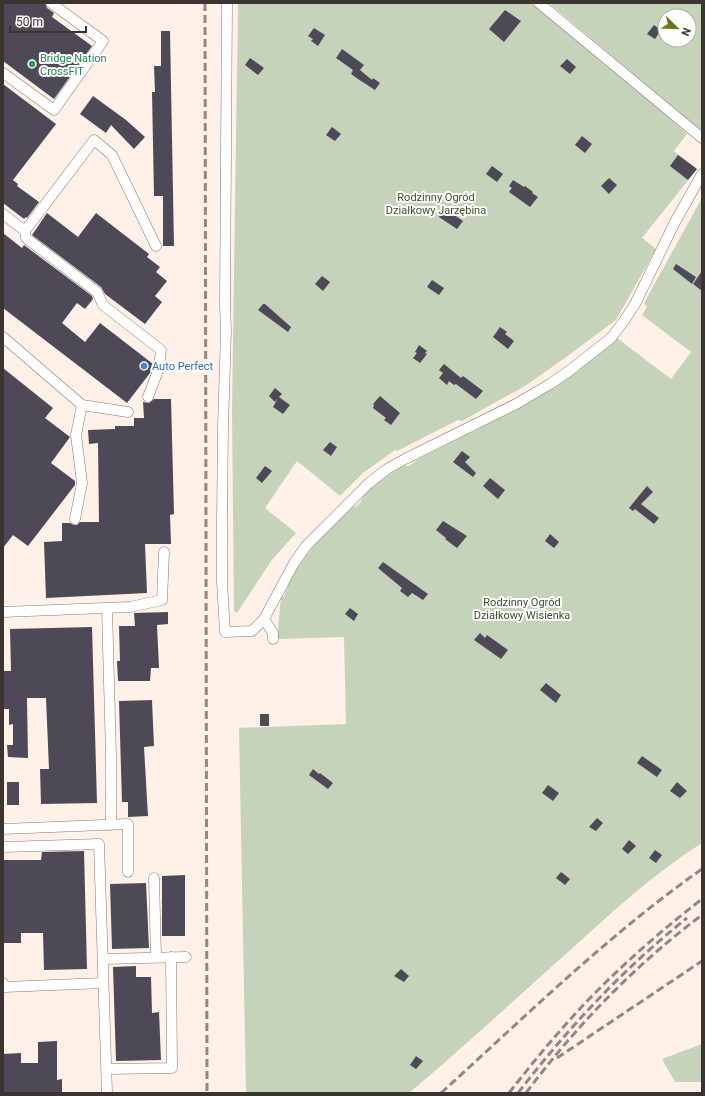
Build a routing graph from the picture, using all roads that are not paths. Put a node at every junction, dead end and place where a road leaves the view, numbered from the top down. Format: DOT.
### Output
graph roads {
  1 [pos="51,3"];
  2 [pos="227,3"];
  3 [pos="539,3"];
  4 [pos="3,73"];
  5 [pos="702,138"];
  6 [pos="702,174"];
  7 [pos="3,214"];
  8 [pos="25,231"];
  9 [pos="156,246"];
  10 [pos="3,338"];
  11 [pos="148,397"];
  12 [pos="82,405"];
  13 [pos="128,412"];
  14 [pos="76,519"];
  15 [pos="164,552"];
  16 [pos="107,608"];
  17 [pos="3,612"];
  18 [pos="264,620"];
  19 [pos="273,639"];
  20 [pos="111,825"];
  21 [pos="3,829"];
  22 [pos="6,847"];
  23 [pos="128,872"];
  24 [pos="154,878"];
  25 [pos="186,956"];
  26 [pos="156,957"];
  27 [pos="170,957"];
  28 [pos="102,959"];
  29 [pos="103,983"];
  30 [pos="4,987"];
  31 [pos="107,1069"];
  32 [pos="107,1093"];
  1 -- 4 [label="lane"];
  2 -- 18 [label="lane"];
  3 -- 5 [label="lane"];
  6 -- 18 [label="lane"];
  7 -- 8 [label="lane"];
  8 -- 9 [label="lane"];
  8 -- 11 [label="lane"];
  10 -- 12 [label="lane"];
  12 -- 13 [label="lane"];
  12 -- 14 [label="lane"];
  15 -- 16 [label="lane"];
  16 -- 17 [label="lane"];
  16 -- 20 [label="lane"];
  18 -- 19 [label="lane"];
  20 -- 21 [label="lane"];
  20 -- 23 [label="lane"];
  22 -- 28 [label="lane"];
  24 -- 26 [label="lane"];
  25 -- 27 [label="lane"];
  26 -- 27 [label="lane"];
  26 -- 28 [label="lane"];
  27 -- 31 [label="lane"];
  28 -- 29 [label="lane"];
  29 -- 30 [label="lane"];
  29 -- 31 [label="lane"];
  31 -- 32 [label="lane"];
}
